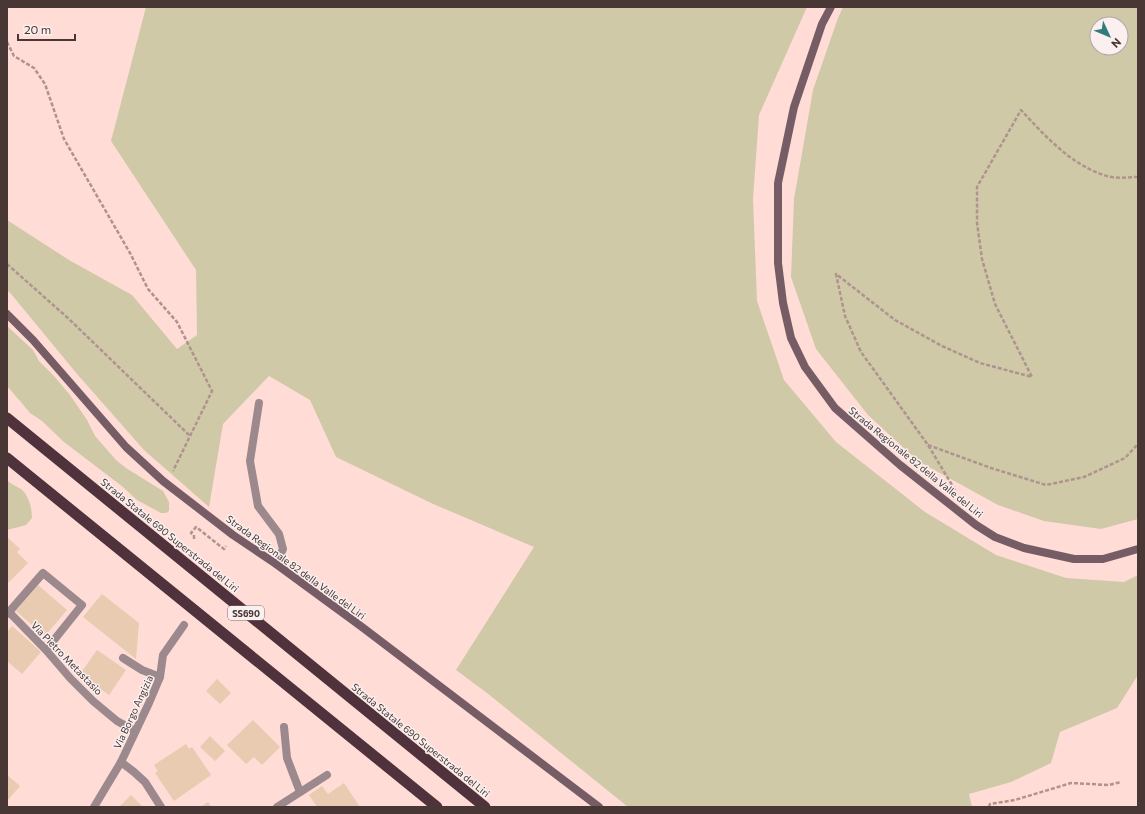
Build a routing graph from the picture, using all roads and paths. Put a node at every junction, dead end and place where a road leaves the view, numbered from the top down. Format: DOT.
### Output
graph roads {
  1 [pos="831,7"];
  2 [pos="7,42"];
  3 [pos="1138,177"];
  4 [pos="7,264"];
  5 [pos="7,314"];
  6 [pos="259,403"];
  7 [pos="7,418"];
  8 [pos="189,435"];
  9 [pos="1138,444"];
  10 [pos="928,445"];
  11 [pos="7,458"];
  12 [pos="170,476"];
  13 [pos="956,492"];
  14 [pos="194,539"];
  15 [pos="218,544"];
  16 [pos="1138,549"];
  17 [pos="276,564"];
  18 [pos="8,613"];
  19 [pos="184,625"];
  20 [pos="46,650"];
  21 [pos="123,658"];
  22 [pos="160,677"];
  23 [pos="284,727"];
  24 [pos="135,731"];
  25 [pos="121,762"];
  26 [pos="327,775"];
  27 [pos="1121,782"];
  28 [pos="300,792"];
  29 [pos="94,807"];
  30 [pos="161,807"];
  31 [pos="277,807"];
  32 [pos="437,807"];
  33 [pos="485,807"];
  34 [pos="599,807"];
  35 [pos="989,807"];
  1 -- 16 [label="main road, Strada Regionale 82 della Valle del Liri"];
  2 -- 8 [label="path"];
  3 -- 10 [label="path"];
  4 -- 8 [label="path"];
  5 -- 17 [label="main road, Strada Regionale 82 della Valle del Liri"];
  6 -- 17 [label="street"];
  7 -- 33 [label="highway, Strada Statale 690 Superstrada del Liri / SS690"];
  8 -- 12 [label="path"];
  9 -- 10 [label="path"];
  10 -- 13 [label="path"];
  11 -- 32 [label="highway, SS690"];
  14 -- 15 [label="path"];
  17 -- 34 [label="main road, Strada Regionale 82 della Valle del Liri"];
  18 -- 20 [label="street, Via Pietro Metastasio"];
  18 -- 20 [label="street"];
  19 -- 22 [label="street, Via Borgo Angizia"];
  20 -- 24 [label="street, Via Pietro Metastasio"];
  21 -- 22 [label="street"];
  22 -- 24 [label="street, Via Borgo Angizia"];
  23 -- 28 [label="street"];
  24 -- 25 [label="street, Via Borgo Angizia"];
  25 -- 29 [label="street, Via Borgo Angizia"];
  25 -- 30 [label="street"];
  26 -- 28 [label="street"];
  27 -- 35 [label="path"];
  28 -- 31 [label="street"];
}
